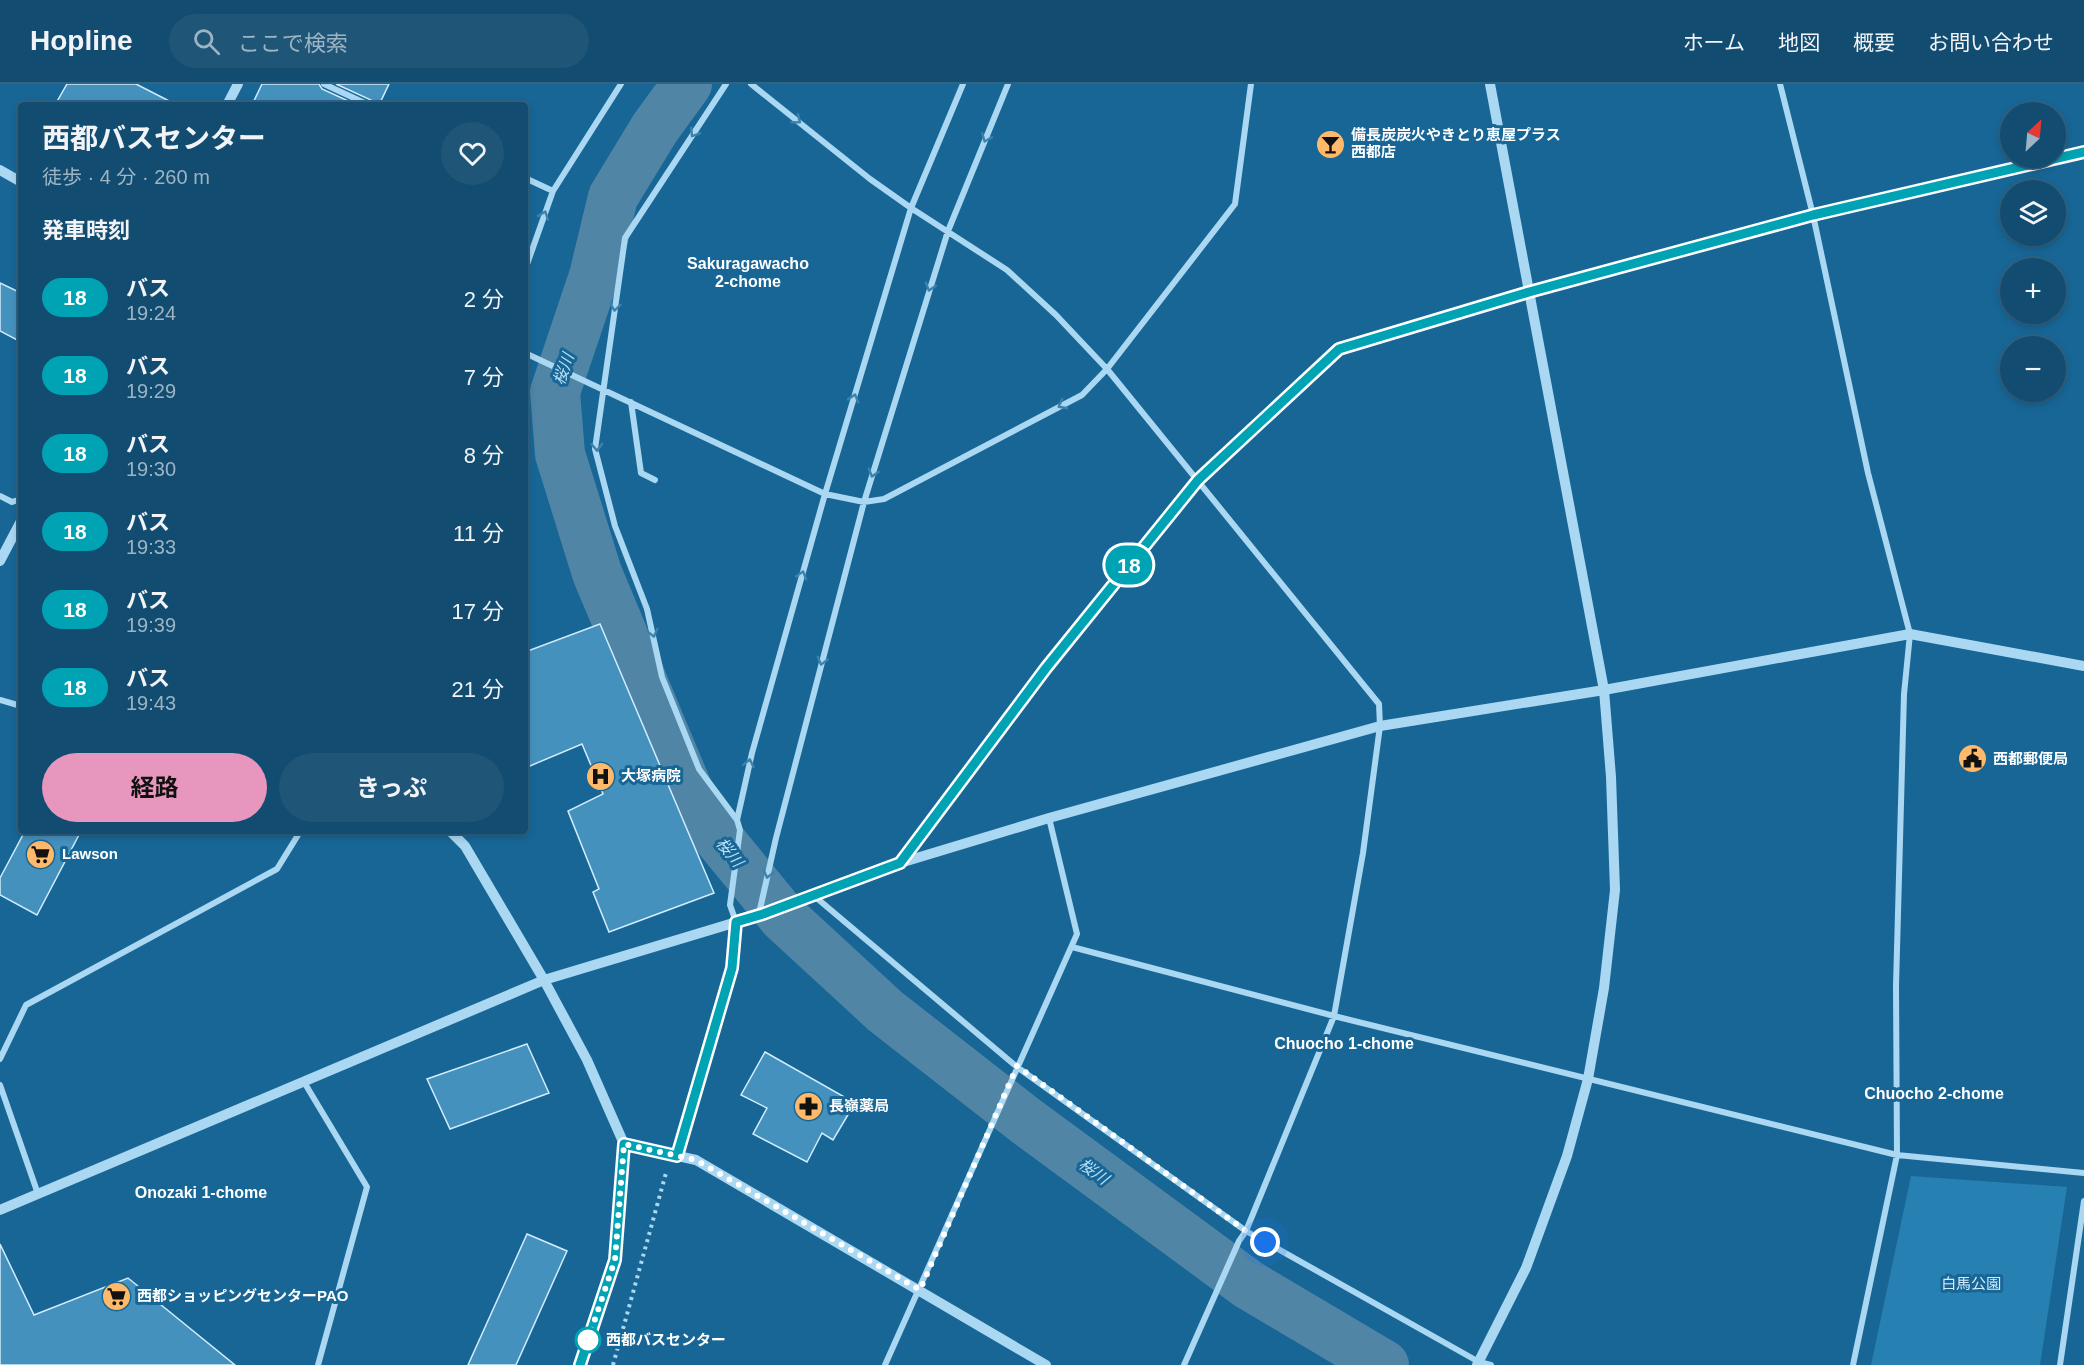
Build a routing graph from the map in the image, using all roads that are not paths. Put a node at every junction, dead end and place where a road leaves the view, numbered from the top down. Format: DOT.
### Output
graph roads {
  1 [pos="238,84"];
  2 [pos="324,84"];
  3 [pos="621,84"];
  4 [pos="726,84"];
  5 [pos="752,84"];
  6 [pos="963,84"];
  7 [pos="1008,84"];
  8 [pos="1251,84"];
  9 [pos="1490,84"];
  10 [pos="1780,84"];
  11 [pos="229,102"];
  12 [pos="363,102"];
  13 [pos="2084,152"];
  14 [pos="0,170"];
  15 [pos="528,179"];
  16 [pos="18,180"];
  17 [pos="553,191"];
  18 [pos="911,208"];
  19 [pos="1813,215"];
  20 [pos="948,231"];
  21 [pos="528,262"];
  22 [pos="1529,292"];
  23 [pos="528,354"];
  24 [pos="1107,369"];
  25 [pos="603,389"];
  26 [pos="631,402"];
  27 [pos="656,480"];
  28 [pos="1198,480"];
  29 [pos="825,494"];
  30 [pos="0,496"];
  31 [pos="18,501"];
  32 [pos="864,501"];
  33 [pos="18,527"];
  34 [pos="0,561"];
  35 [pos="1910,634"];
  36 [pos="2084,666"];
  37 [pos="1604,690"];
  38 [pos="0,700"];
  39 [pos="18,705"];
  40 [pos="1380,726"];
  41 [pos="1049,818"];
  42 [pos="737,820"];
  43 [pos="298,834"];
  44 [pos="453,834"];
  45 [pos="900,863"];
  46 [pos="808,897"];
  47 [pos="759,913"];
  48 [pos="736,922"];
  49 [pos="1072,946"];
  50 [pos="544,980"];
  51 [pos="1334,1016"];
  52 [pos="0,1059"];
  53 [pos="1017,1066"];
  54 [pos="1588,1079"];
  55 [pos="304,1082"];
  56 [pos="0,1085"];
  57 [pos="624,1144"];
  58 [pos="674,1155"];
  59 [pos="1897,1155"];
  60 [pos="2084,1173"];
  61 [pos="38,1194"];
  62 [pos="2084,1201"];
  63 [pos="0,1210"];
  64 [pos="1246,1231"];
  65 [pos="920,1290"];
  66 [pos="1478,1364"];
  67 [pos="318,1365"];
  68 [pos="580,1365"];
  69 [pos="885,1365"];
  70 [pos="1046,1365"];
  71 [pos="1184,1365"];
  72 [pos="1491,1365"];
  73 [pos="1853,1365"];
  74 [pos="2060,1365"];
  1 -- 11 [label="street"];
  2 -- 12 [label="street"];
  3 -- 17 [label="street"];
  4 -- 25 [label="street, one-way"];
  5 -- 18 [label="street, one-way"];
  6 -- 18 [label="street"];
  7 -- 20 [label="street, one-way"];
  8 -- 24 [label="street"];
  9 -- 22 [label="street"];
  10 -- 19 [label="street"];
  13 -- 19 [label="street"];
  14 -- 16 [label="street"];
  15 -- 17 [label="street"];
  21 -- 17 [label="street, one-way"];
  18 -- 20 [label="street"];
  29 -- 18 [label="street, one-way"];
  19 -- 22 [label="street"];
  19 -- 35 [label="street"];
  20 -- 24 [label="street"];
  20 -- 32 [label="street, one-way"];
  22 -- 28 [label="street"];
  22 -- 37 [label="street"];
  23 -- 25 [label="street"];
  24 -- 28 [label="street"];
  24 -- 32 [label="street, one-way"];
  25 -- 26 [label="street"];
  25 -- 42 [label="street, one-way"];
  26 -- 27 [label="street"];
  26 -- 29 [label="street"];
  28 -- 40 [label="street"];
  28 -- 45 [label="street"];
  29 -- 32 [label="street"];
  42 -- 29 [label="street, one-way"];
  30 -- 31 [label="street"];
  32 -- 47 [label="street, one-way"];
  33 -- 34 [label="street"];
  35 -- 36 [label="street"];
  35 -- 37 [label="street"];
  35 -- 59 [label="street"];
  37 -- 40 [label="street"];
  37 -- 54 [label="street"];
  38 -- 39 [label="street"];
  40 -- 41 [label="street"];
  40 -- 51 [label="street"];
  41 -- 45 [label="street"];
  41 -- 49 [label="street"];
  42 -- 48 [label="street"];
  43 -- 52 [label="street"];
  44 -- 50 [label="street"];
  45 -- 46 [label="street"];
  46 -- 47 [label="street"];
  46 -- 53 [label="street"];
  47 -- 48 [label="street"];
  48 -- 50 [label="street"];
  48 -- 58 [label="street"];
  49 -- 51 [label="street"];
  49 -- 53 [label="street"];
  50 -- 55 [label="street"];
  50 -- 57 [label="street"];
  51 -- 54 [label="street"];
  51 -- 64 [label="street"];
  53 -- 64 [label="street"];
  53 -- 65 [label="street"];
  54 -- 59 [label="street"];
  54 -- 66 [label="street"];
  55 -- 61 [label="street"];
  55 -- 67 [label="street"];
  56 -- 61 [label="street"];
  57 -- 58 [label="street"];
  57 -- 68 [label="street"];
  58 -- 65 [label="street"];
  59 -- 60 [label="street"];
  59 -- 73 [label="street"];
  61 -- 63 [label="street"];
  62 -- 74 [label="street"];
  64 -- 66 [label="street"];
  64 -- 71 [label="street"];
  65 -- 69 [label="street"];
  65 -- 70 [label="street"];
  66 -- 72 [label="street"];
}
